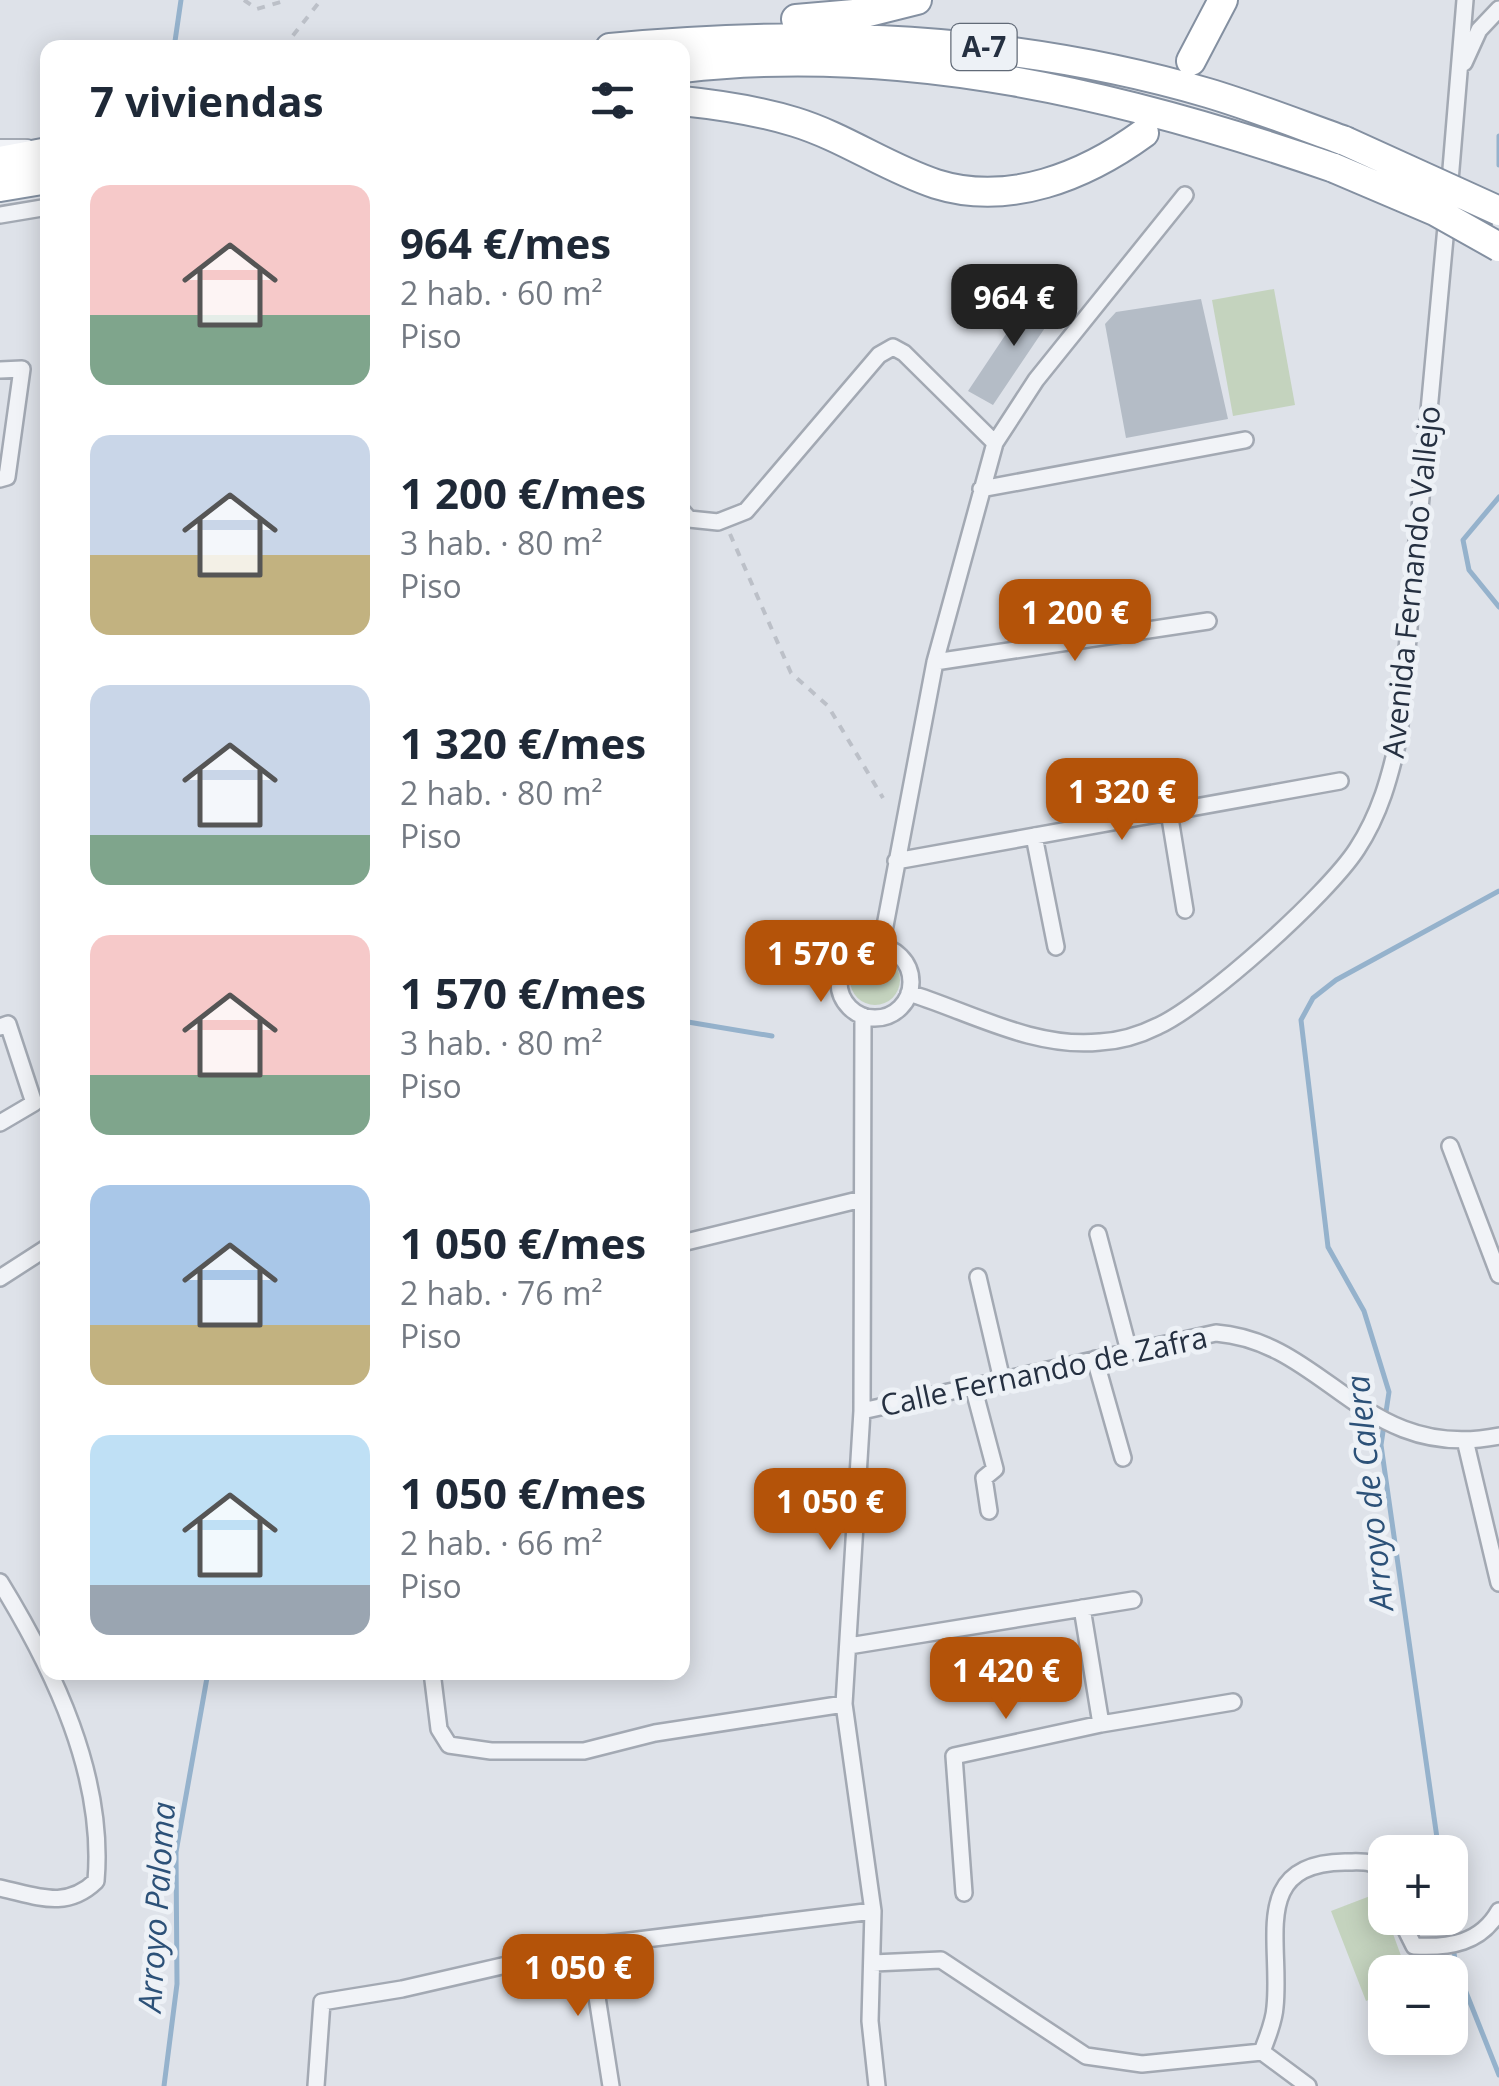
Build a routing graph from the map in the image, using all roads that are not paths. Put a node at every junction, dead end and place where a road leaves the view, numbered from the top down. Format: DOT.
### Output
graph roads {
  1 [pos="918,0"];
  2 [pos="1224,0"];
  3 [pos="1465,0"];
  4 [pos="1499,9"];
  5 [pos="608,40"];
  6 [pos="688,40"];
  7 [pos="1191,61"];
  8 [pos="690,68"];
  9 [pos="1458,81"];
  10 [pos="690,103"];
  11 [pos="1144,133"];
  12 [pos="0,144"];
  13 [pos="40,144"];
  14 [pos="40,154"];
  15 [pos="0,161"];
  16 [pos="40,180"];
  17 [pos="0,188"];
  18 [pos="1185,195"];
  19 [pos="40,209"];
  20 [pos="1499,211"];
  21 [pos="0,215"];
  22 [pos="1499,248"];
  23 [pos="0,370"];
  24 [pos="1245,440"];
  25 [pos="995,443"];
  26 [pos="0,479"];
  27 [pos="982,489"];
  28 [pos="690,518"];
  29 [pos="1208,621"];
  30 [pos="936,662"];
  31 [pos="1340,781"];
  32 [pos="1169,812"];
  33 [pos="1034,836"];
  34 [pos="896,861"];
  35 [pos="1185,910"];
  36 [pos="881,946"];
  37 [pos="1056,948"];
  38 [pos="909,993"];
  39 [pos="863,1016"];
  40 [pos="0,1027"];
  41 [pos="0,1123"];
  42 [pos="1450,1146"];
  43 [pos="862,1199"];
  44 [pos="1098,1234"];
  45 [pos="690,1241"];
  46 [pos="40,1251"];
  47 [pos="1499,1275"];
  48 [pos="978,1277"];
  49 [pos="0,1278"];
  50 [pos="1129,1351"];
  51 [pos="1094,1359"];
  52 [pos="1002,1380"];
  53 [pos="973,1386"];
  54 [pos="862,1411"];
  55 [pos="1499,1436"];
  56 [pos="1465,1440"];
  57 [pos="1123,1458"];
  58 [pos="989,1511"];
  59 [pos="0,1582"];
  60 [pos="1499,1583"];
  61 [pos="1133,1600"];
  62 [pos="1082,1608"];
  63 [pos="849,1646"];
  64 [pos="40,1661"];
  65 [pos="49,1680"];
  66 [pos="433,1680"];
  67 [pos="1233,1702"];
  68 [pos="844,1704"];
  69 [pos="1101,1724"];
  70 [pos="1368,1862"];
  71 [pos="0,1888"];
  72 [pos="964,1893"];
  73 [pos="873,1911"];
  74 [pos="1499,1911"];
  75 [pos="1408,1935"];
  76 [pos="589,1946"];
  77 [pos="874,1963"];
  78 [pos="1262,2052"];
  79 [pos="316,2086"];
  80 [pos="612,2086"];
  81 [pos="876,2086"];
  82 [pos="1308,2086"];
  1 -- 5 [label="highway"];
  2 -- 7 [label="highway"];
  3 -- 9 [label="street, Avenida Fernando Vallejo"];
  4 -- 9 [label="street, Avenida Fernando Vallejo"];
  6 -- 20 [label="highway, A-7, bridge"];
  8 -- 22 [label="highway, A-7, bridge"];
  9 -- 38 [label="street, Avenida Fernando Vallejo"];
  10 -- 11 [label="highway"];
  12 -- 13 [label="lane"];
  14 -- 15 [label="highway"];
  16 -- 17 [label="highway"];
  18 -- 25 [label="street"];
  19 -- 21 [label="street"];
  23 -- 26 [label="street"];
  24 -- 27 [label="street"];
  25 -- 27 [label="street"];
  25 -- 28 [label="street"];
  27 -- 30 [label="street"];
  29 -- 30 [label="street"];
  30 -- 34 [label="street"];
  31 -- 32 [label="street"];
  32 -- 33 [label="street"];
  32 -- 35 [label="street"];
  33 -- 34 [label="street"];
  33 -- 37 [label="street"];
  34 -- 36 [label="street"];
  36 -- 38 [label="street"];
  36 -- 39 [label="street"];
  38 -- 39 [label="street"];
  39 -- 43 [label="street"];
  40 -- 41 [label="street"];
  42 -- 47 [label="street"];
  43 -- 45 [label="street"];
  43 -- 54 [label="street"];
  44 -- 50 [label="street"];
  46 -- 49 [label="street"];
  48 -- 52 [label="street"];
  50 -- 51 [label="street, Calle Fernando de Zafra"];
  50 -- 56 [label="street, Calle Fernando de Zafra"];
  51 -- 52 [label="street, Calle Fernando de Zafra"];
  51 -- 57 [label="street"];
  52 -- 53 [label="street, Calle Fernando de Zafra"];
  53 -- 54 [label="street, Calle Fernando de Zafra"];
  53 -- 58 [label="street"];
  54 -- 63 [label="street"];
  55 -- 56 [label="street, Calle Fernando de Zafra"];
  56 -- 60 [label="street"];
  59 -- 64 [label="street"];
  61 -- 62 [label="street"];
  62 -- 63 [label="street"];
  62 -- 69 [label="street"];
  63 -- 68 [label="street"];
  65 -- 71 [label="street"];
  66 -- 68 [label="street"];
  67 -- 69 [label="street"];
  68 -- 73 [label="street"];
  69 -- 72 [label="street"];
  70 -- 78 [label="street"];
  73 -- 76 [label="street"];
  73 -- 77 [label="street"];
  74 -- 75 [label="street"];
  76 -- 79 [label="street"];
  76 -- 80 [label="street"];
  77 -- 78 [label="street"];
  77 -- 81 [label="street"];
  78 -- 82 [label="street"];
}
